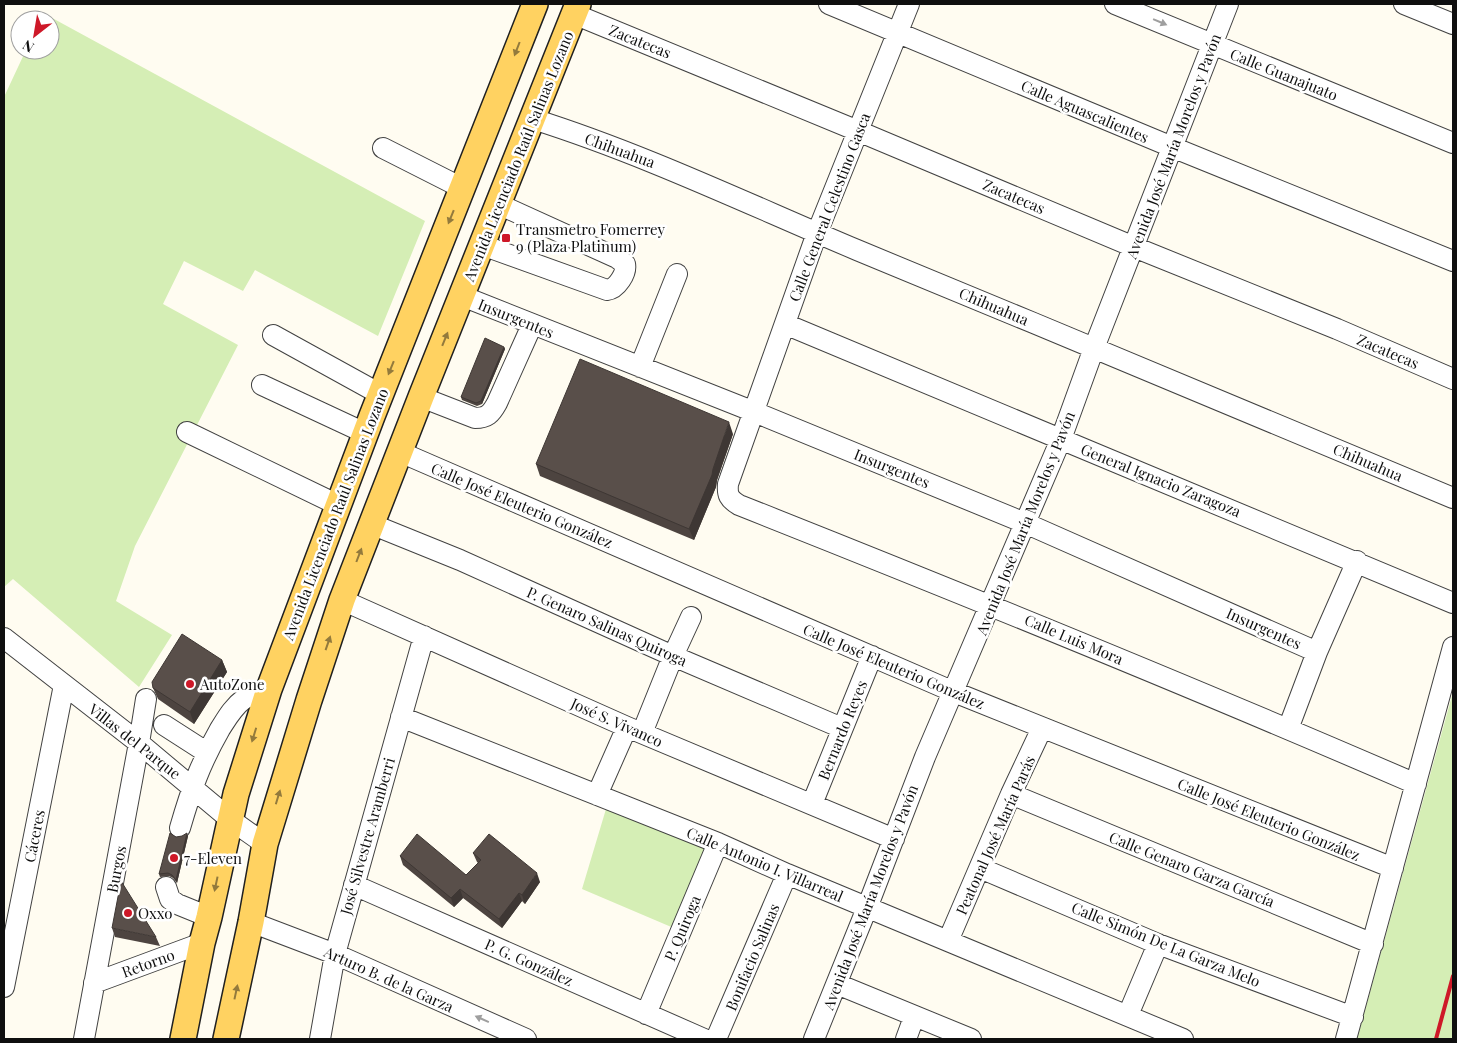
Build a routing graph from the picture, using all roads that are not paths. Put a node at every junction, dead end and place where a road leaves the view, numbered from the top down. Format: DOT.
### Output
graph roads {
  1 [pos="535,4"];
  2 [pos="829,4"];
  3 [pos="909,4"];
  4 [pos="1115,4"];
  5 [pos="1228,4"];
  6 [pos="1404,4"];
  7 [pos="576,9"];
  8 [pos="1453,24"];
  9 [pos="898,32"];
  10 [pos="1212,44"];
  11 [pos="533,119"];
  12 [pos="858,131"];
  13 [pos="1453,143"];
  14 [pos="1172,147"];
  15 [pos="383,148"];
  16 [pos="462,188"];
  17 [pos="498,204"];
  18 [pos="817,233"];
  19 [pos="482,246"];
  20 [pos="1134,247"];
  21 [pos="1453,261"];
  22 [pos="677,274"];
  23 [pos="462,296"];
  24 [pos="785,324"];
  25 [pos="532,325"];
  26 [pos="273,335"];
  27 [pos="1094,348"];
  28 [pos="640,367"];
  29 [pos="1453,379"];
  30 [pos="262,385"];
  31 [pos="380,394"];
  32 [pos="421,396"];
  33 [pos="752,411"];
  34 [pos="187,432"];
  35 [pos="365,433"];
  36 [pos="1061,439"];
  37 [pos="400,452"];
  38 [pos="1453,498"];
  39 [pos="731,500"];
  40 [pos="338,505"];
  41 [pos="1025,523"];
  42 [pos="371,524"];
  43 [pos="1357,561"];
  44 [pos="342,600"];
  45 [pos="1453,602"];
  46 [pos="991,605"];
  47 [pos="691,618"];
  48 [pos="424,636"];
  49 [pos="1453,647"];
  50 [pos="8,649"];
  51 [pos="1317,652"];
  52 [pos="673,656"];
  53 [pos="872,656"];
  54 [pos="64,685"];
  55 [pos="269,689"];
  56 [pos="954,692"];
  57 [pos="146,699"];
  58 [pos="400,717"];
  59 [pos="164,726"];
  60 [pos="842,728"];
  61 [pos="1042,728"];
  62 [pos="1288,728"];
  63 [pos="635,730"];
  64 [pos="139,743"];
  65 [pos="206,752"];
  66 [pos="1416,784"];
  67 [pos="192,786"];
  68 [pos="1011,794"];
  69 [pos="597,795"];
  70 [pos="812,804"];
  71 [pos="231,820"];
  72 [pos="180,828"];
  73 [pos="894,839"];
  74 [pos="718,843"];
  75 [pos="265,844"];
  76 [pos="980,868"];
  77 [pos="1392,868"];
  78 [pos="787,874"];
  79 [pos="354,885"];
  80 [pos="166,887"];
  81 [pos="867,908"];
  82 [pos="209,917"];
  83 [pos="251,922"];
  84 [pos="948,941"];
  85 [pos="202,943"];
  86 [pos="1158,944"];
  87 [pos="1373,944"];
  88 [pos="335,954"];
  89 [pos="94,983"];
  90 [pos="837,984"];
  91 [pos="4,988"];
  92 [pos="646,1014"];
  93 [pos="1128,1015"];
  94 [pos="1353,1016"];
  95 [pos="914,1017"];
  96 [pos="84,1039"];
  97 [pos="183,1039"];
  98 [pos="226,1039"];
  99 [pos="320,1039"];
  100 [pos="526,1039"];
  101 [pos="704,1039"];
  102 [pos="716,1039"];
  103 [pos="814,1039"];
  104 [pos="906,1039"];
  105 [pos="971,1039"];
  106 [pos="1183,1039"];
  107 [pos="1346,1039"];
  1 -- 16 [label="main road, Avenida Licenciado Raúl Salinas Lozano, one-way"];
  2 -- 9 [label="street, Calle Aguascalientes"];
  3 -- 9 [label="street, Calle General Celestino Gasca"];
  4 -- 10 [label="street, Calle Guanajuato, one-way"];
  5 -- 10 [label="street, Avenida José María Morelos y Pavón"];
  6 -- 8 [label="street"];
  7 -- 11 [label="main road, Avenida Licenciado Raúl Salinas Lozano"];
  7 -- 12 [label="street, Zacatecas"];
  9 -- 12 [label="street, Calle General Celestino Gasca"];
  9 -- 14 [label="street, Calle Aguascalientes"];
  10 -- 13 [label="street, Calle Guanajuato"];
  10 -- 14 [label="street, Avenida José María Morelos y Pavón"];
  11 -- 17 [label="main road, Avenida Licenciado Raúl Salinas Lozano"];
  11 -- 18 [label="street, Chihuahua"];
  12 -- 18 [label="street, Calle General Celestino Gasca"];
  12 -- 20 [label="street, Zacatecas"];
  14 -- 20 [label="street, Avenida José María Morelos y Pavón"];
  14 -- 21 [label="street, Calle Aguascalientes"];
  15 -- 16 [label="street"];
  16 -- 31 [label="main road, Avenida Licenciado Raúl Salinas Lozano, one-way"];
  17 -- 19 [label="main road, Avenida Licenciado Raúl Salinas Lozano"];
  17 -- 19 [label="street"];
  18 -- 24 [label="street, Calle General Celestino Gasca"];
  18 -- 27 [label="street, Chihuahua"];
  19 -- 23 [label="main road, Avenida Licenciado Raúl Salinas Lozano"];
  20 -- 27 [label="street, Avenida José María Morelos y Pavón"];
  20 -- 29 [label="street, Zacatecas"];
  22 -- 28 [label="street"];
  23 -- 25 [label="street, Insurgentes"];
  32 -- 23 [label="main road, Avenida Licenciado Raúl Salinas Lozano, one-way"];
  24 -- 33 [label="street, Calle General Celestino Gasca"];
  24 -- 36 [label="street, General Ignacio Zaragoza"];
  25 -- 28 [label="street, Insurgentes"];
  25 -- 32 [label="street"];
  26 -- 31 [label="street"];
  27 -- 36 [label="street, Avenida José María Morelos y Pavón"];
  27 -- 38 [label="street, Chihuahua"];
  28 -- 33 [label="street, Insurgentes"];
  30 -- 35 [label="street"];
  31 -- 35 [label="main road, Avenida Licenciado Raúl Salinas Lozano"];
  32 -- 37 [label="main road, Avenida Licenciado Raúl Salinas Lozano"];
  33 -- 39 [label="street, Calle General Celestino Gasca"];
  33 -- 41 [label="street, Insurgentes"];
  34 -- 40 [label="street"];
  35 -- 40 [label="main road, Avenida Licenciado Raúl Salinas Lozano"];
  36 -- 41 [label="street, Avenida José María Morelos y Pavón"];
  36 -- 43 [label="street, General Ignacio Zaragoza"];
  37 -- 42 [label="main road, Avenida Licenciado Raúl Salinas Lozano"];
  37 -- 53 [label="street, Calle José Eleuterio González"];
  39 -- 46 [label="street, Calle Luis Mora"];
  40 -- 55 [label="main road, Avenida Licenciado Raúl Salinas Lozano"];
  41 -- 46 [label="street, Avenida José María Morelos y Pavón"];
  41 -- 51 [label="street, Insurgentes"];
  44 -- 42 [label="main road, Avenida Licenciado Raúl Salinas Lozano, one-way"];
  42 -- 52 [label="street, P. Genaro Salinas Quiroga"];
  43 -- 45 [label="street, General Ignacio Zaragoza"];
  43 -- 51 [label="street"];
  44 -- 48 [label="street, José S. Vivanco"];
  75 -- 44 [label="main road, Avenida Licenciado Raúl Salinas Lozano, one-way"];
  46 -- 56 [label="street, Avenida José María Morelos y Pavón"];
  46 -- 62 [label="street, Calle Luis Mora"];
  47 -- 52 [label="street"];
  48 -- 58 [label="street, José Silvestre Aramberri"];
  48 -- 63 [label="street, José S. Vivanco"];
  49 -- 66 [label="street"];
  50 -- 54 [label="street, Villas del Parque"];
  51 -- 62 [label="street"];
  52 -- 60 [label="street, P. Genaro Salinas Quiroga"];
  52 -- 63 [label="street"];
  53 -- 56 [label="street, Calle José Eleuterio González"];
  53 -- 60 [label="street, Bernardo Reyes"];
  54 -- 64 [label="street, Villas del Parque"];
  54 -- 91 [label="street, Cáceres"];
  55 -- 65 [label="street"];
  55 -- 71 [label="main road, Avenida Licenciado Raúl Salinas Lozano, one-way"];
  56 -- 61 [label="street, Calle José Eleuterio González"];
  56 -- 73 [label="street, Avenida José María Morelos y Pavón"];
  57 -- 64 [label="street, Burgos"];
  58 -- 69 [label="street, Calle Antonio I. Villarreal"];
  58 -- 79 [label="street, José Silvestre Aramberri"];
  59 -- 65 [label="street"];
  60 -- 70 [label="street, Bernardo Reyes"];
  61 -- 68 [label="street, Peatonal José María Parás"];
  61 -- 77 [label="street, Calle José Eleuterio González"];
  62 -- 66 [label="street, Calle Luis Mora"];
  63 -- 69 [label="street"];
  63 -- 70 [label="street, José S. Vivanco"];
  64 -- 67 [label="street, Villas del Parque"];
  64 -- 89 [label="street, Burgos"];
  65 -- 67 [label="street"];
  66 -- 77 [label="street"];
  67 -- 71 [label="street, Villas del Parque"];
  67 -- 72 [label="street"];
  68 -- 76 [label="street, Peatonal José María Parás"];
  68 -- 87 [label="street, Calle Genaro Garza García"];
  69 -- 74 [label="street, Calle Antonio I. Villarreal"];
  70 -- 73 [label="street, José S. Vivanco"];
  71 -- 75 [label="street, Villas del Parque"];
  71 -- 82 [label="main road, Avenida Licenciado Raúl Salinas Lozano, one-way"];
  73 -- 81 [label="street, Avenida José María Morelos y Pavón"];
  74 -- 78 [label="street, Calle Antonio I. Villarreal"];
  74 -- 92 [label="street, P. Quiroga"];
  75 -- 83 [label="main road, Avenida Licenciado Raúl Salinas Lozano"];
  76 -- 84 [label="street, Peatonal José María Parás"];
  76 -- 86 [label="street, Calle Simón De La Garza Melo"];
  77 -- 87 [label="street"];
  78 -- 81 [label="street, Calle Antonio I. Villarreal"];
  78 -- 102 [label="street, Bonifacio Salinas"];
  79 -- 88 [label="street, José Silvestre Aramberri"];
  79 -- 92 [label="street, P. G. González"];
  80 -- 82 [label="street"];
  81 -- 84 [label="street, Calle Antonio I. Villarreal"];
  81 -- 90 [label="street, Avenida José María Morelos y Pavón"];
  82 -- 85 [label="main road, Avenida Licenciado Raúl Salinas Lozano"];
  83 -- 88 [label="street, Arturo B. de la Garza"];
  98 -- 83 [label="main road, Avenida Licenciado Raúl Salinas Lozano, one-way"];
  84 -- 93 [label="street, Calle Antonio I. Villarreal"];
  85 -- 89 [label="street, Retorno"];
  85 -- 97 [label="main road, Avenida Licenciado Raúl Salinas Lozano"];
  86 -- 93 [label="street"];
  86 -- 94 [label="street, Calle Simón De La Garza Melo"];
  87 -- 94 [label="street"];
  88 -- 99 [label="street, José Silvestre Aramberri"];
  100 -- 88 [label="street, Arturo B. de la Garza, one-way"];
  89 -- 96 [label="street, Burgos"];
  90 -- 95 [label="street"];
  90 -- 103 [label="street, Avenida José María Morelos y Pavón"];
  92 -- 101 [label="street, P. G. González"];
  93 -- 106 [label="street, Calle Antonio I. Villarreal"];
  94 -- 107 [label="street"];
  95 -- 104 [label="street"];
  95 -- 105 [label="street"];
}
